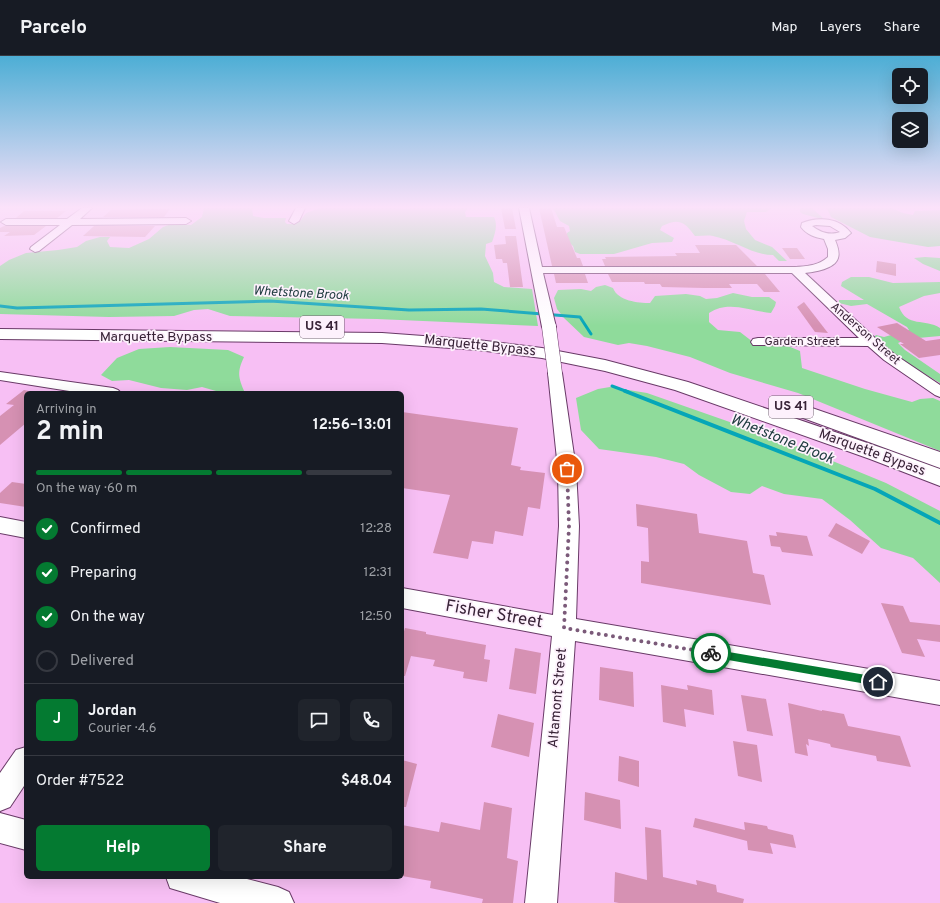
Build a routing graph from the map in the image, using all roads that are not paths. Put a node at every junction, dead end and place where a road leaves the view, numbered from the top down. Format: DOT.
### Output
graph roads {
  1 [pos="532,248"];
  2 [pos="832,248"];
  3 [pos="537,270"];
  4 [pos="795,270"];
  5 [pos="0,324"];
  6 [pos="0,334"];
  7 [pos="758,342"];
  8 [pos="871,342"];
  9 [pos="0,376"];
  10 [pos="100,391"];
  11 [pos="940,392"];
  12 [pos="940,460"];
  13 [pos="940,478"];
  14 [pos="0,525"];
  15 [pos="24,530"];
  16 [pos="404,598"];
  17 [pos="564,628"];
  18 [pos="940,692"];
  19 [pos="24,763"];
  20 [pos="0,797"];
  21 [pos="0,828"];
  22 [pos="24,834"];
  23 [pos="188,879"];
  24 [pos="278,903"];
  25 [pos="541,903"];
  1 -- 3 [label="street, Altamont Street"];
  2 -- 4 [label="street"];
  3 -- 4 [label="street"];
  3 -- 17 [label="street, Altamont Street, bridge"];
  4 -- 8 [label="street, Anderson Street"];
  5 -- 12 [label="highway, Marquette Bypass / US 41"];
  6 -- 13 [label="highway, Marquette Bypass / US 41"];
  7 -- 8 [label="street, Garden Street"];
  8 -- 11 [label="street, Anderson Street"];
  9 -- 10 [label="street"];
  14 -- 15 [label="street"];
  16 -- 17 [label="street, Fisher Street"];
  17 -- 18 [label="street, Fisher Street"];
  17 -- 25 [label="street, Altamont Street"];
  19 -- 20 [label="street"];
  21 -- 22 [label="street"];
  23 -- 24 [label="street"];
}
